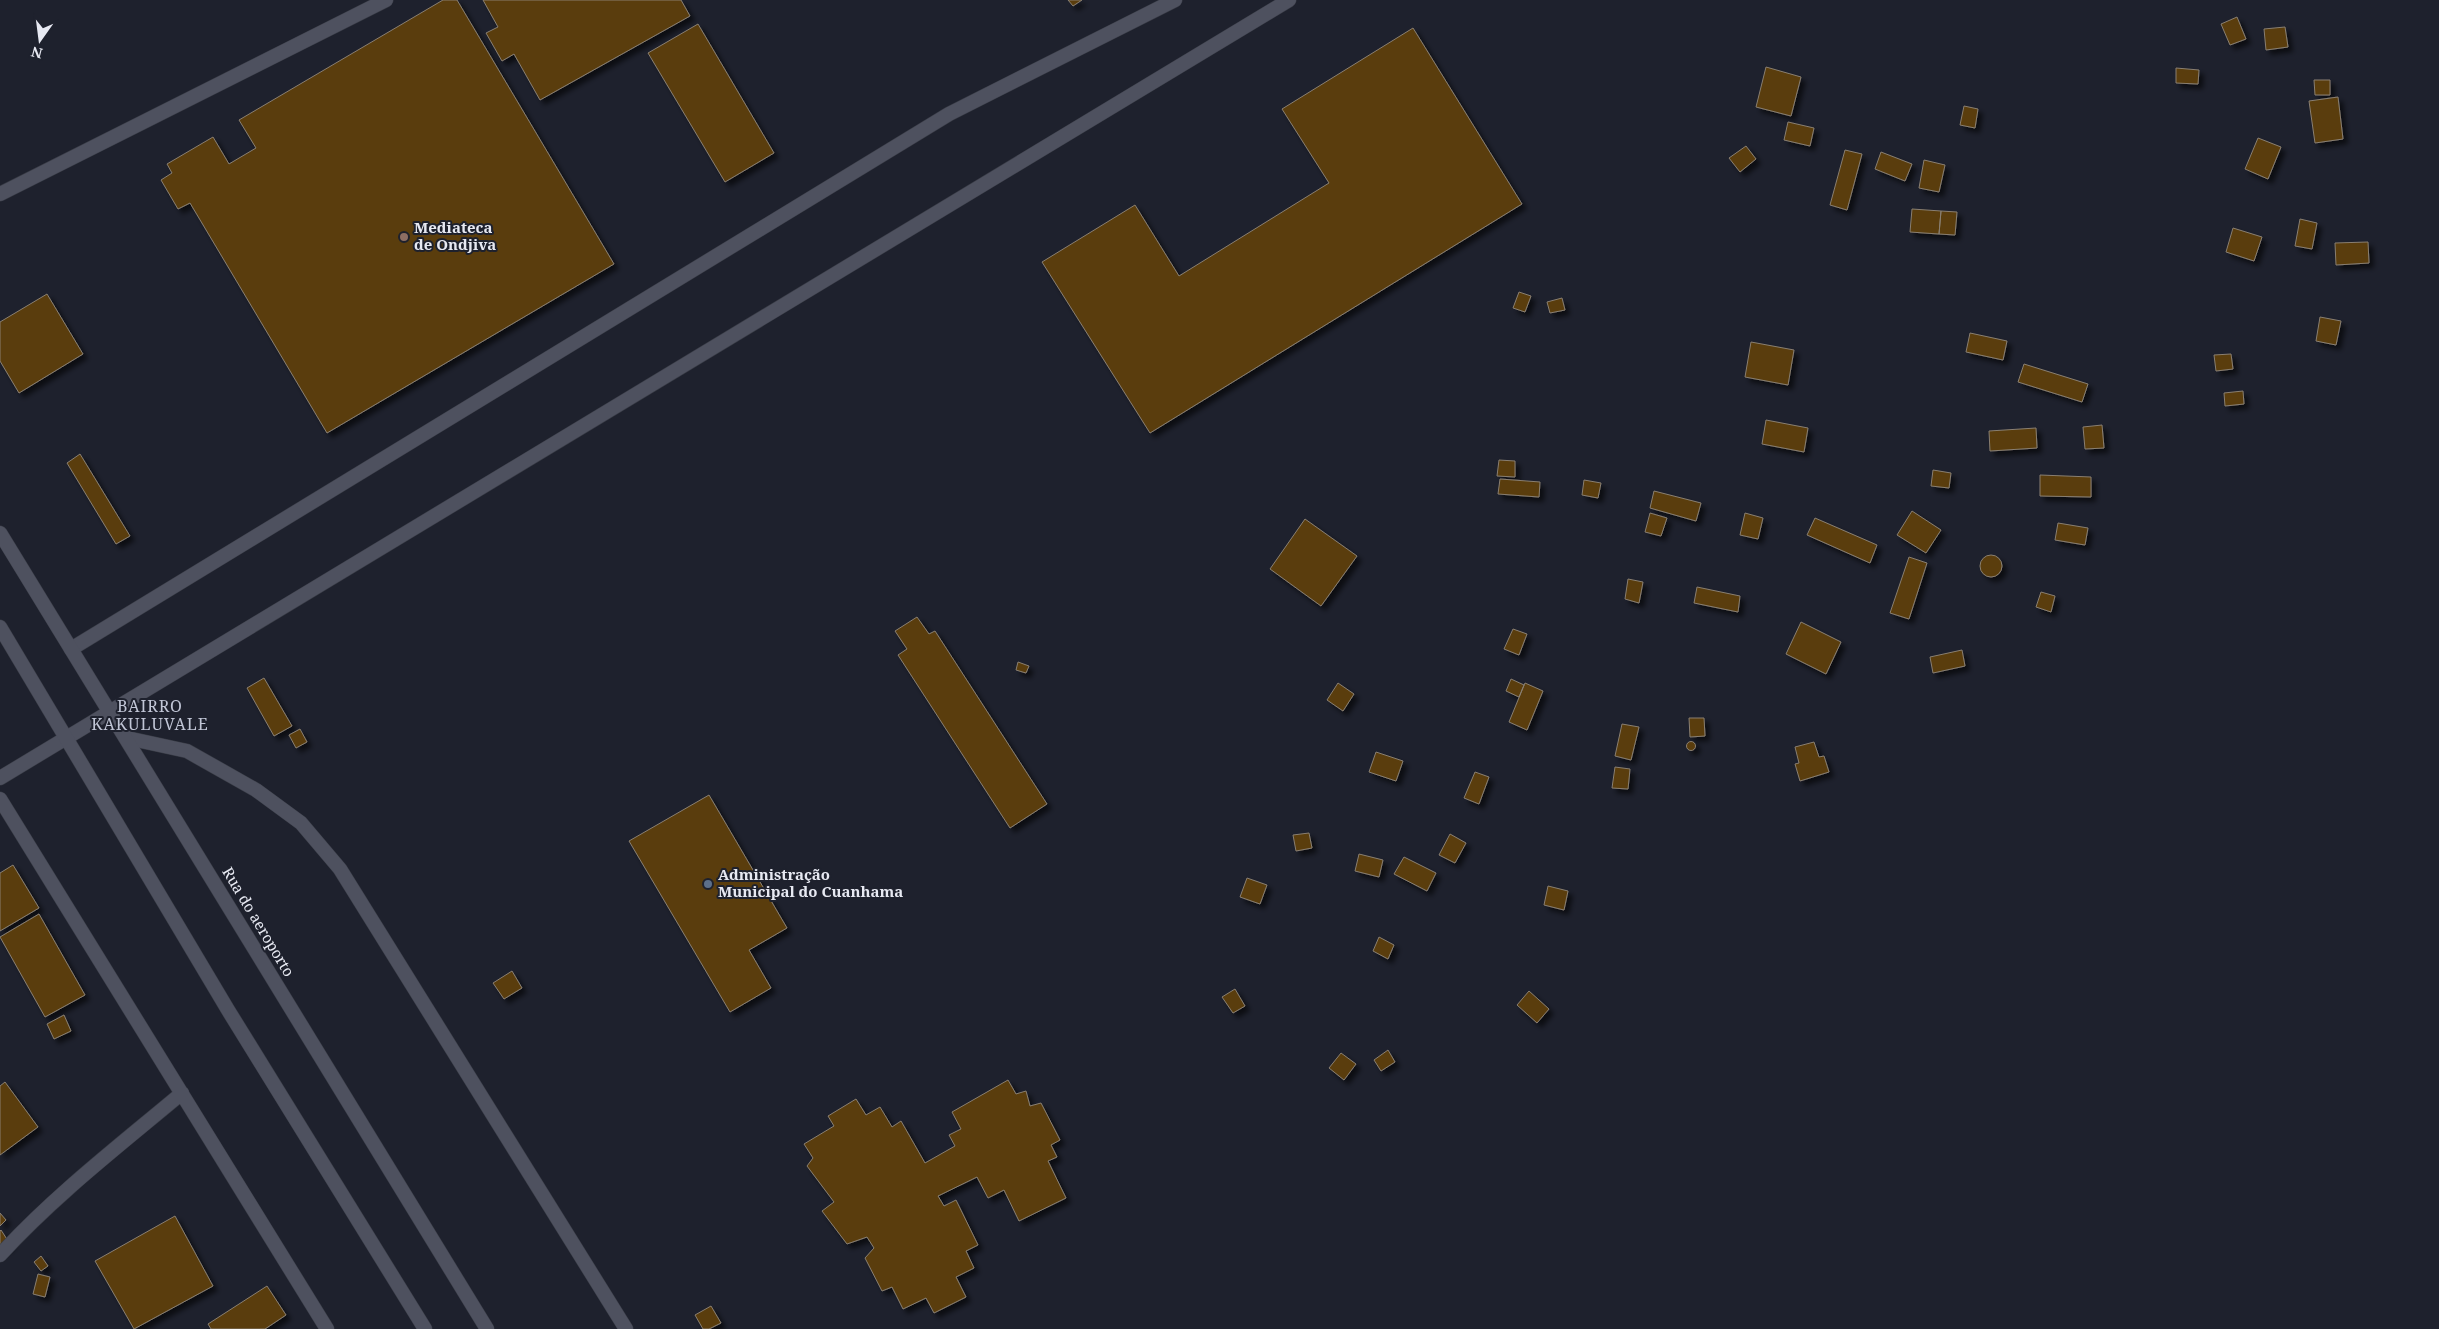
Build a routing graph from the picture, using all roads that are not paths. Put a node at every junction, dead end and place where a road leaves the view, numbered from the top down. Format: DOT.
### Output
graph roads {
  1 [pos="386,0"];
  2 [pos="1289,0"];
  3 [pos="1169,1"];
  4 [pos="0,194"];
  5 [pos="0,533"];
  6 [pos="0,627"];
  7 [pos="71,649"];
  8 [pos="110,712"];
  9 [pos="67,738"];
  10 [pos="127,738"];
  11 [pos="0,778"];
  12 [pos="0,799"];
  13 [pos="182,1093"];
  14 [pos="0,1254"];
  15 [pos="327,1329"];
  16 [pos="424,1329"];
  17 [pos="487,1329"];
  18 [pos="626,1329"];
  1 -- 4 [label="street"];
  2 -- 8 [label="street"];
  3 -- 7 [label="street"];
  5 -- 7 [label="street, Rua do aeroporto"];
  6 -- 9 [label="street"];
  7 -- 8 [label="street, Rua do aeroporto"];
  8 -- 9 [label="street"];
  8 -- 10 [label="street, Rua do aeroporto"];
  9 -- 11 [label="street"];
  9 -- 16 [label="street"];
  10 -- 17 [label="street, Rua do aeroporto"];
  10 -- 18 [label="street"];
  12 -- 13 [label="street"];
  13 -- 14 [label="street"];
  13 -- 15 [label="street"];
}
